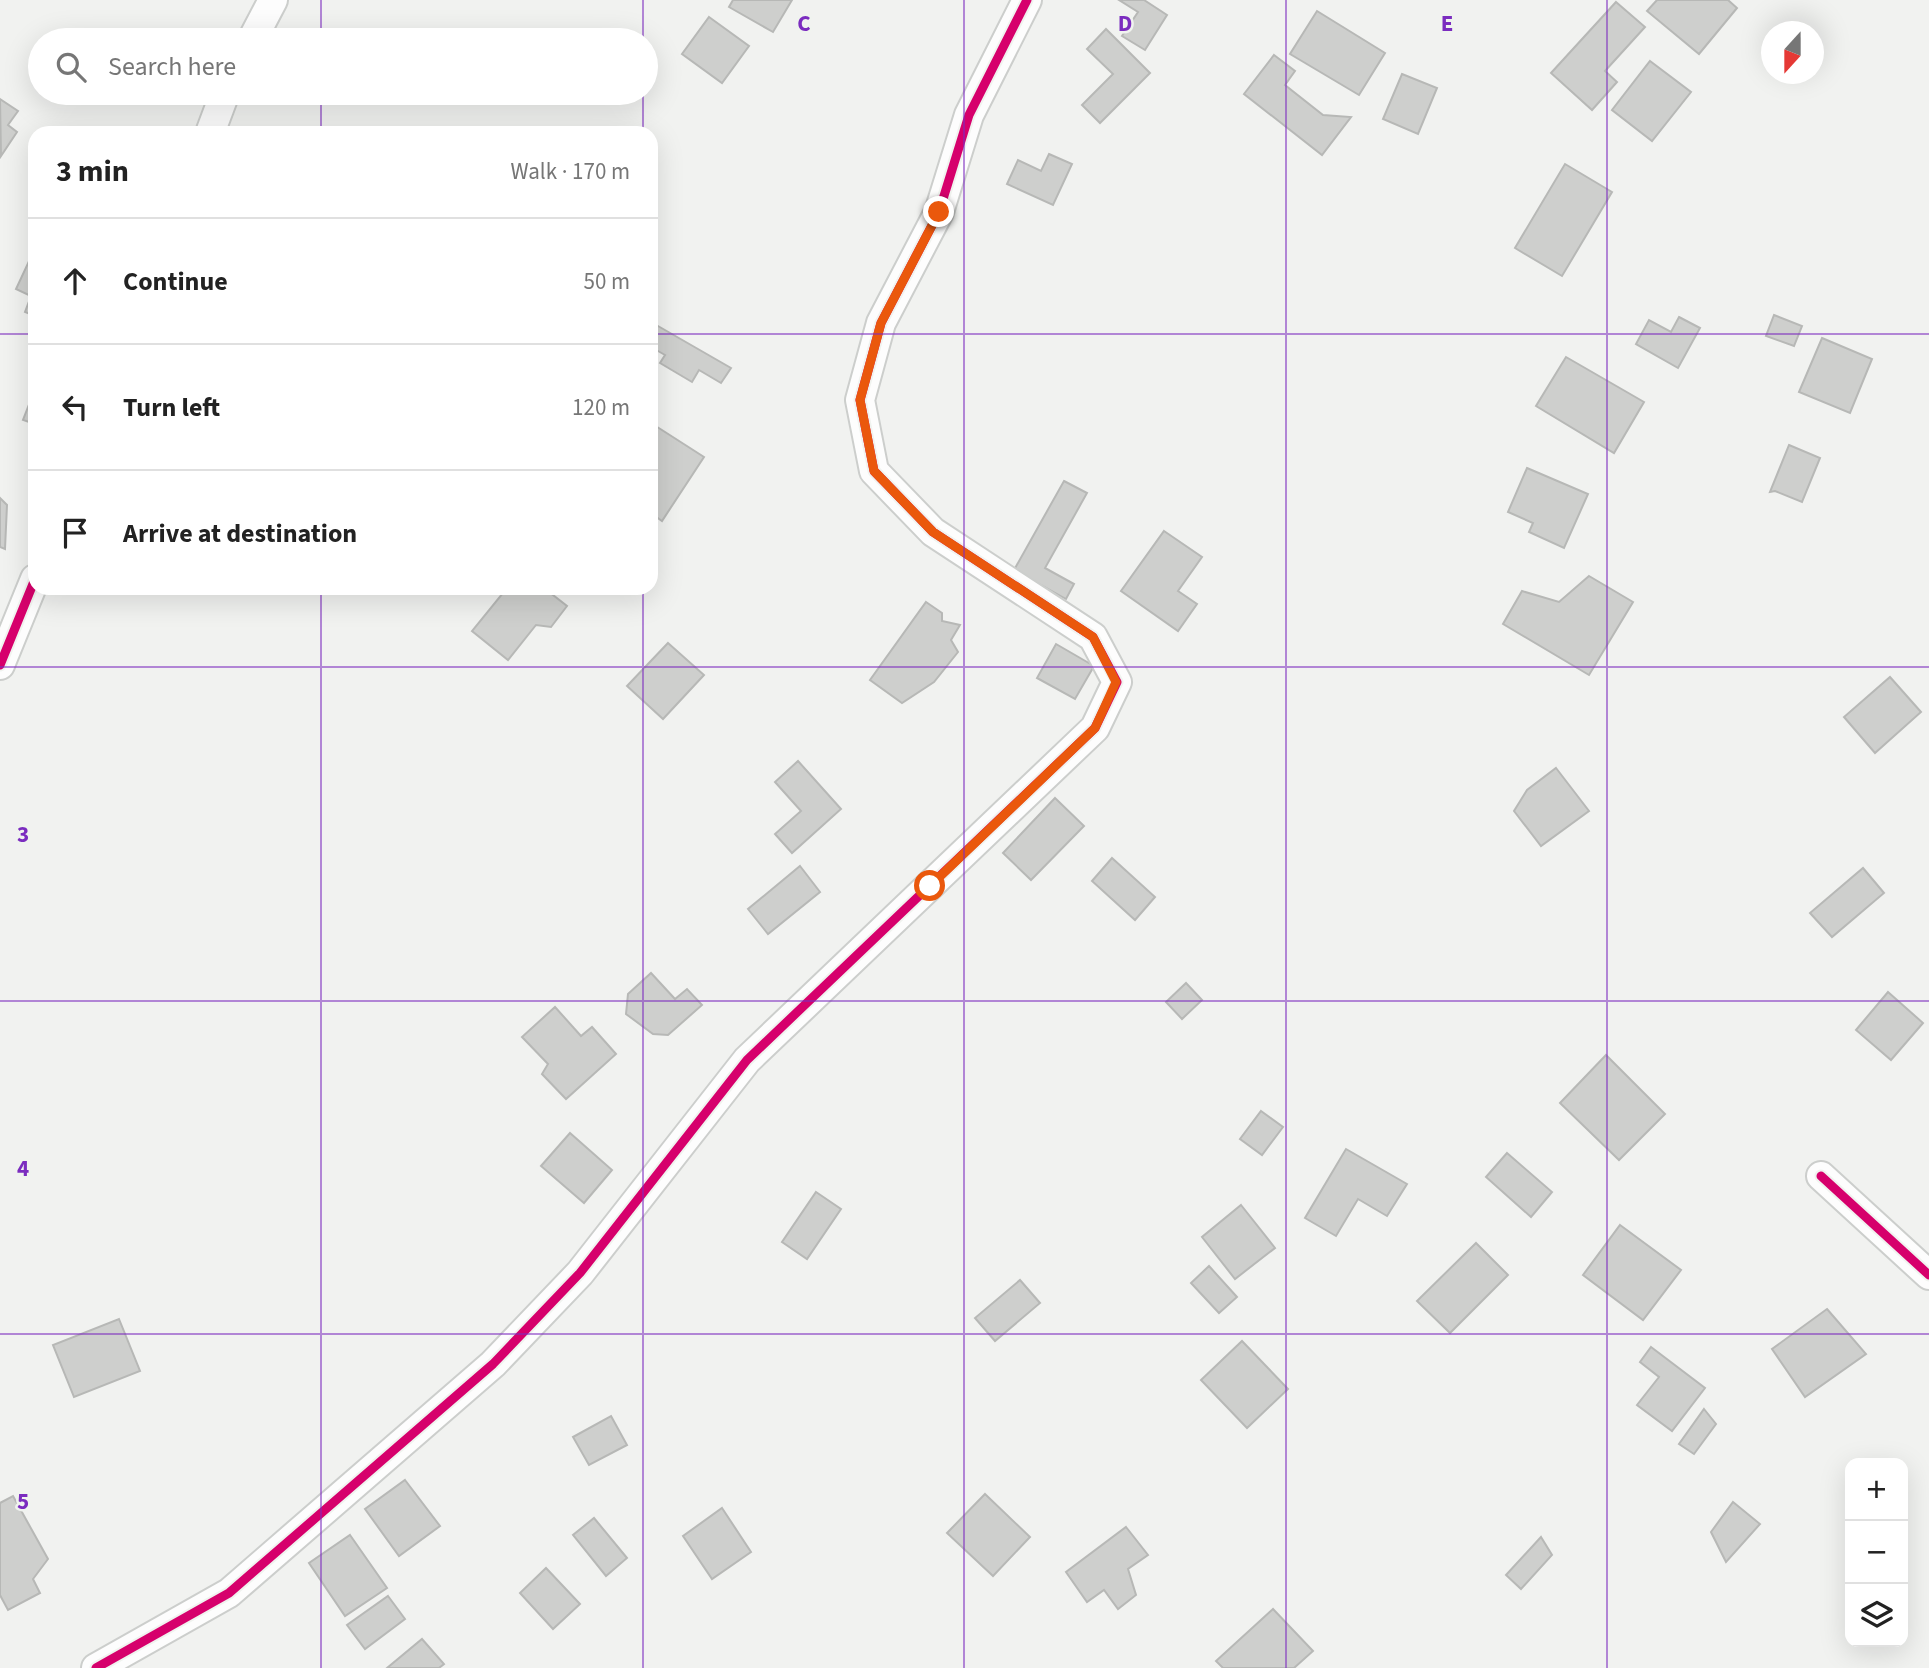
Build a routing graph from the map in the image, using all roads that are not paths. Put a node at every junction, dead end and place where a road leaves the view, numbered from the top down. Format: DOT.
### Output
graph roads {
  1 [pos="273,0"];
  2 [pos="1027,0"];
  3 [pos="258,28"];
  4 [pos="220,105"];
  5 [pos="213,126"];
  6 [pos="28,595"];
  7 [pos="0,665"];
  8 [pos="1821,1176"];
  9 [pos="1929,1275"];
  10 [pos="96,1668"];
  1 -- 3 [label="street"];
  2 -- 10 [label="street"];
  4 -- 5 [label="street"];
  6 -- 7 [label="street"];
  8 -- 9 [label="street"];
}
